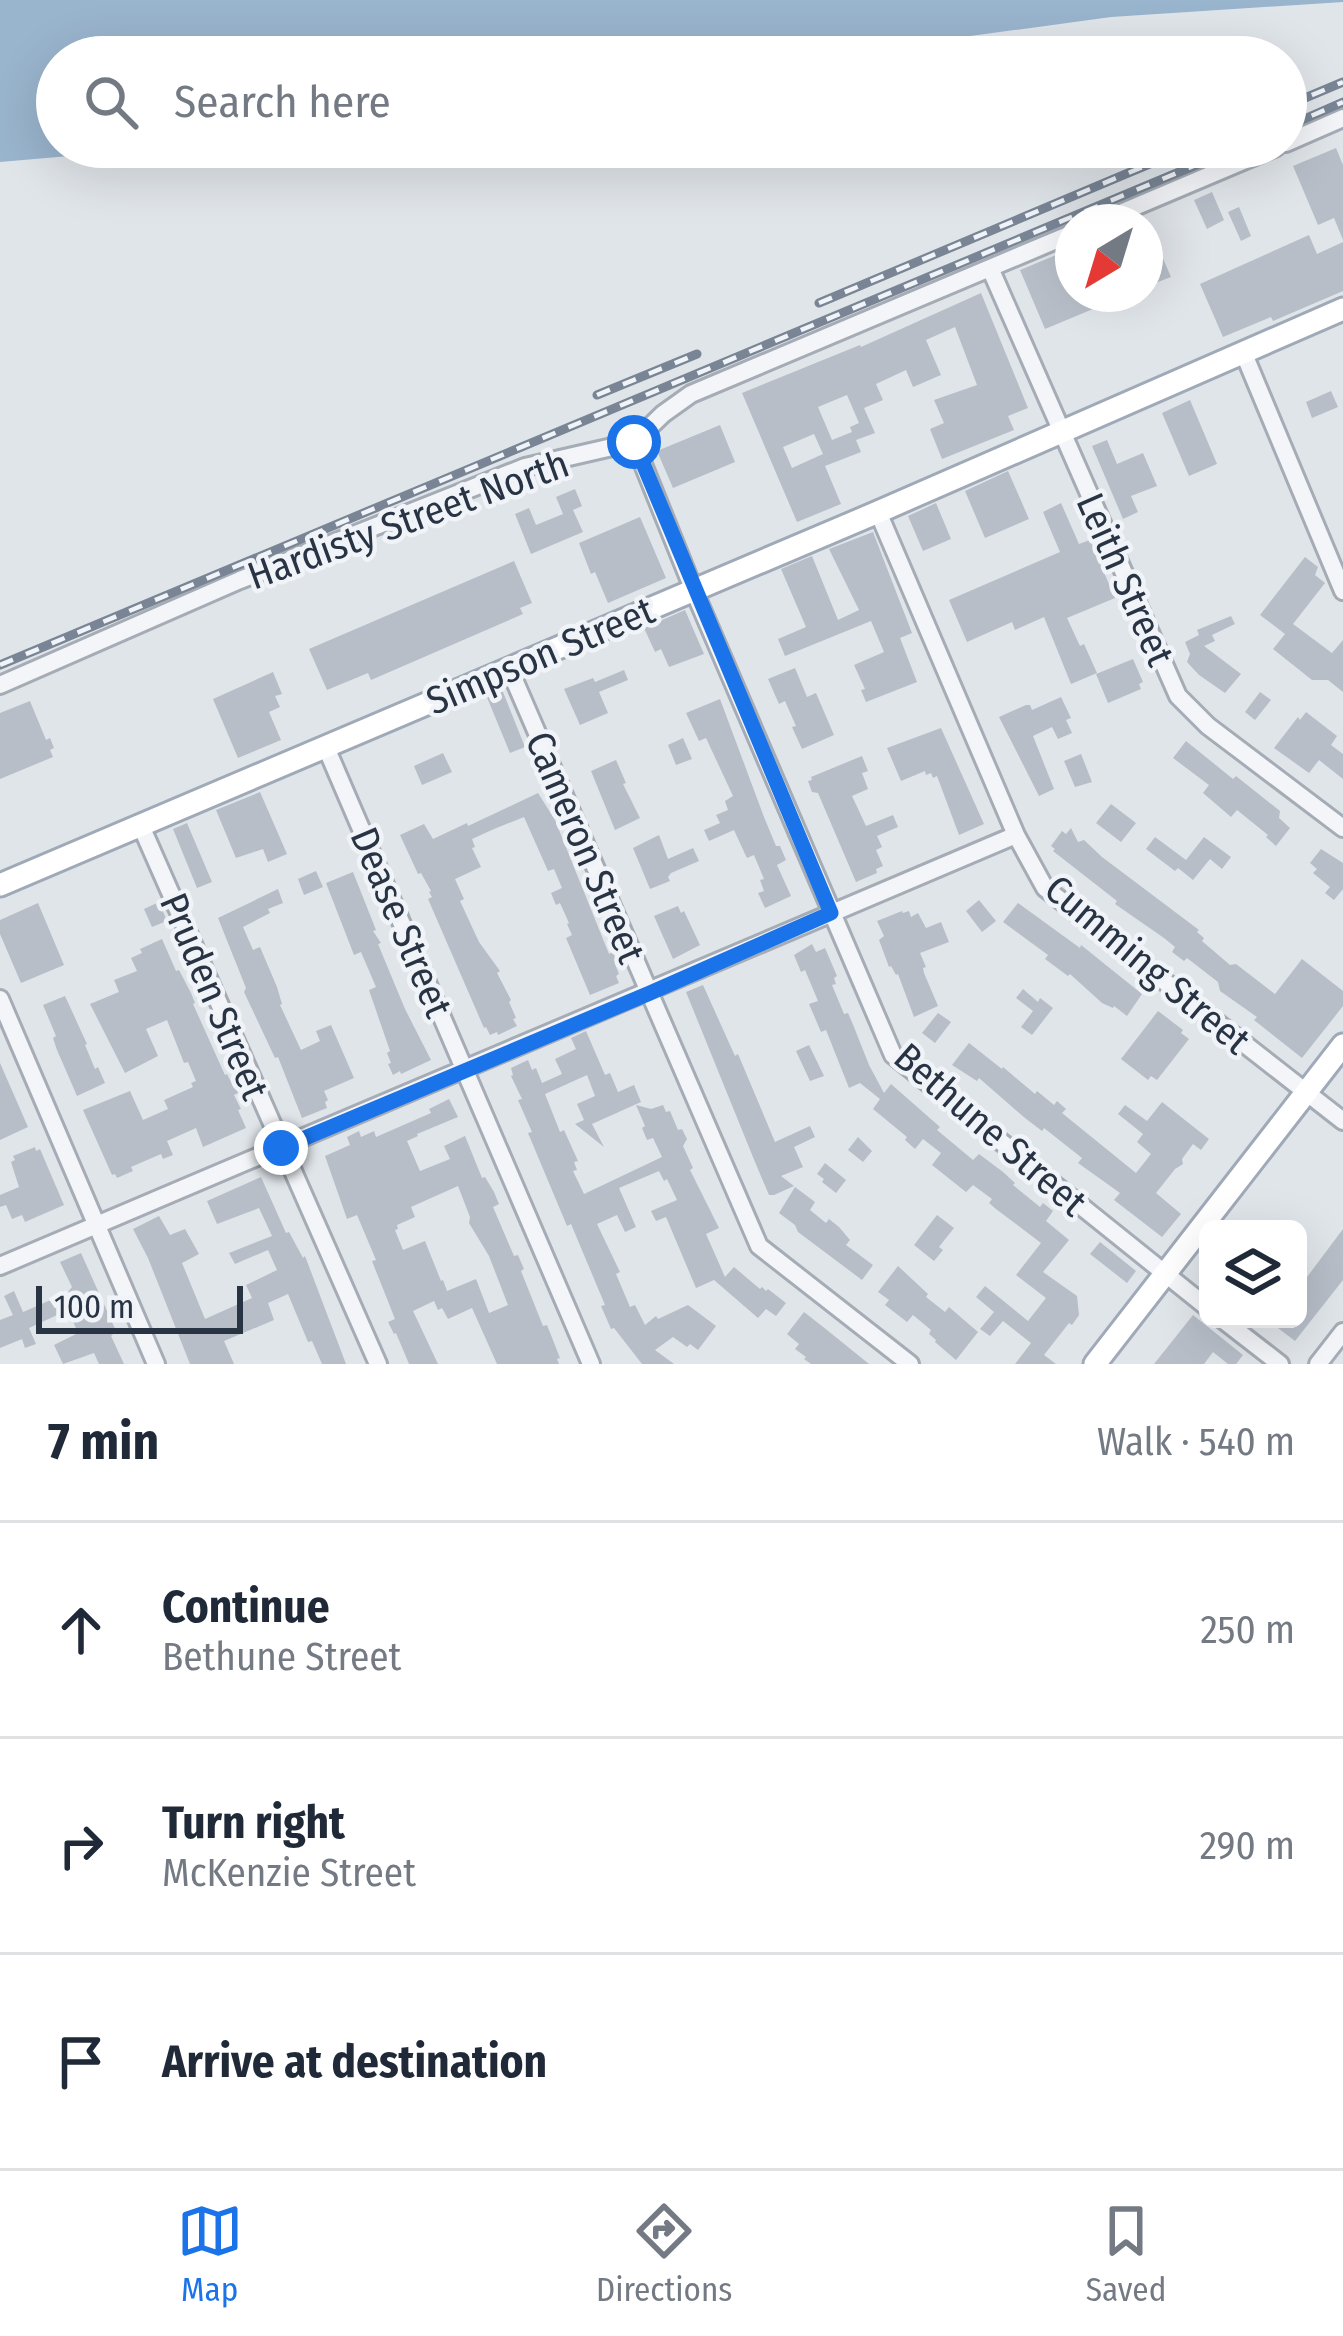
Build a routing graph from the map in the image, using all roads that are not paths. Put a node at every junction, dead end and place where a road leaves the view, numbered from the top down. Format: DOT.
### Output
graph roads {
  1 [pos="1343,118"];
  2 [pos="1307,133"];
  3 [pos="1226,168"];
  4 [pos="1141,204"];
  5 [pos="1055,241"];
  6 [pos="990,268"];
  7 [pos="1343,309"];
  8 [pos="1244,354"];
  9 [pos="1060,433"];
  10 [pos="634,442"];
  11 [pos="878,512"];
  12 [pos="694,591"];
  13 [pos="1343,591"];
  14 [pos="509,668"];
  15 [pos="0,685"];
  16 [pos="326,745"];
  17 [pos="141,826"];
  18 [pos="1343,828"];
  19 [pos="1016,835"];
  20 [pos="0,885"];
  21 [pos="831,913"];
  22 [pos="650,993"];
  23 [pos="0,999"];
  24 [pos="1343,1045"];
  25 [pos="466,1070"];
  26 [pos="1306,1093"];
  27 [pos="1343,1121"];
  28 [pos="281,1148"];
  29 [pos="98,1225"];
  30 [pos="0,1266"];
  31 [pos="1165,1275"];
  32 [pos="1199,1301"];
  33 [pos="1234,1328"];
  34 [pos="1343,1332"];
  35 [pos="157,1364"];
  36 [pos="378,1364"];
  37 [pos="591,1364"];
  38 [pos="910,1364"];
  39 [pos="1095,1364"];
  40 [pos="1280,1364"];
  41 [pos="1318,1364"];
  1 -- 2 [label="street"];
  3 -- 4 [label="street"];
  5 -- 6 [label="street, Hardisty Street North"];
  6 -- 9 [label="street, Leith Street"];
  6 -- 10 [label="street, Hardisty Street North"];
  7 -- 8 [label="main road, Simpson Street"];
  8 -- 9 [label="main road, Simpson Street"];
  8 -- 13 [label="street"];
  9 -- 11 [label="main road, Simpson Street"];
  9 -- 18 [label="street, Leith Street"];
  10 -- 12 [label="street, Bethune Street"];
  10 -- 15 [label="street, Hardisty Street North"];
  11 -- 12 [label="main road, Simpson Street"];
  11 -- 19 [label="street, Cumming Street"];
  12 -- 14 [label="main road, Simpson Street"];
  12 -- 21 [label="street, Bethune Street"];
  14 -- 16 [label="main road, Simpson Street"];
  14 -- 22 [label="street, Cameron Street"];
  16 -- 17 [label="main road, Simpson Street"];
  16 -- 25 [label="street, Dease Street"];
  17 -- 20 [label="main road, Simpson Street"];
  17 -- 28 [label="street, Pruden Street"];
  19 -- 21 [label="street"];
  19 -- 26 [label="street, Cumming Street"];
  21 -- 22 [label="street"];
  21 -- 31 [label="street, Bethune Street"];
  22 -- 25 [label="street"];
  22 -- 38 [label="street, Cameron Street"];
  23 -- 29 [label="street"];
  24 -- 26 [label="main road"];
  25 -- 28 [label="street"];
  25 -- 37 [label="street, Dease Street"];
  26 -- 27 [label="street, Cumming Street"];
  26 -- 31 [label="main road"];
  28 -- 29 [label="street"];
  28 -- 36 [label="street, Pruden Street"];
  29 -- 30 [label="street"];
  29 -- 35 [label="street"];
  31 -- 32 [label="street, Bethune Street"];
  31 -- 39 [label="main road"];
  33 -- 40 [label="street"];
  34 -- 41 [label="street"];
}
